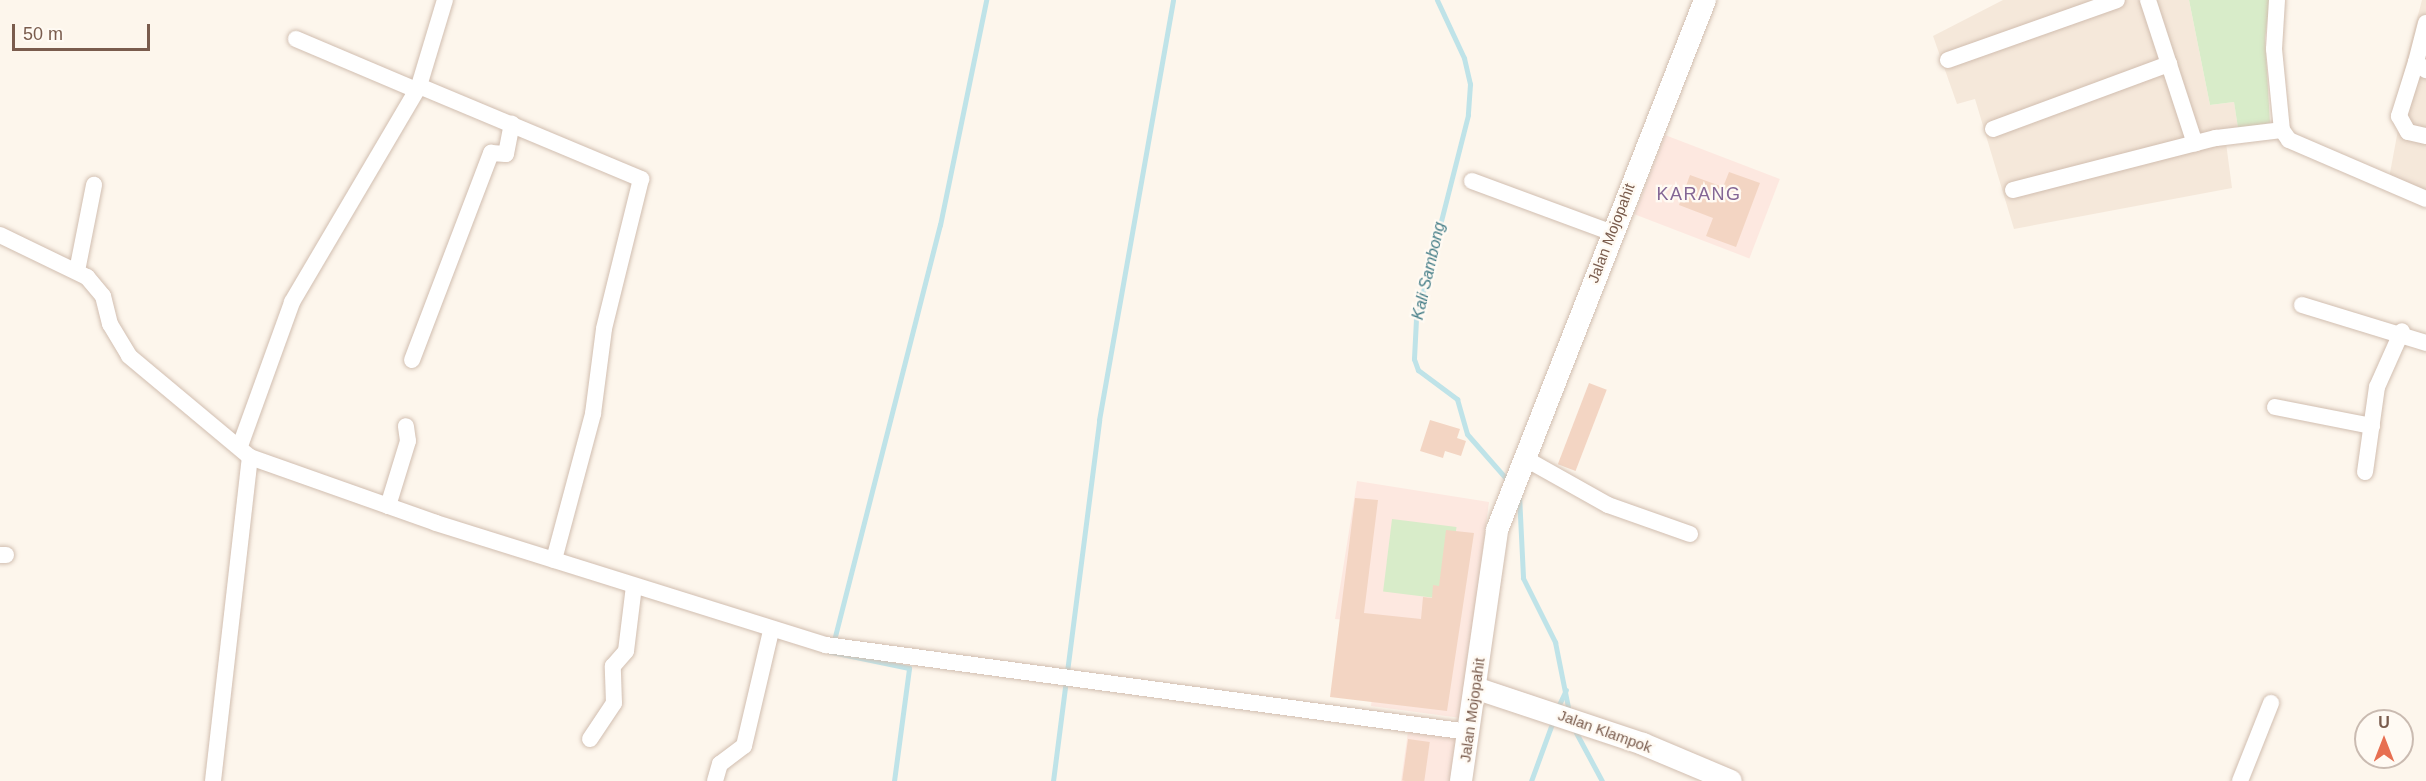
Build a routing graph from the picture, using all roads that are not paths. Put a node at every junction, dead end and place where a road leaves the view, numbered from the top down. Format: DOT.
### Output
graph roads {
  1 [pos="445,0"];
  2 [pos="1705,0"];
  3 [pos="2117,0"];
  4 [pos="2148,0"];
  5 [pos="2277,0"];
  6 [pos="2426,23"];
  7 [pos="296,39"];
  8 [pos="1948,60"];
  9 [pos="2169,64"];
  10 [pos="2421,66"];
  11 [pos="417,88"];
  12 [pos="512,124"];
  13 [pos="1993,129"];
  14 [pos="2282,130"];
  15 [pos="2426,136"];
  16 [pos="2195,144"];
  17 [pos="1472,181"];
  18 [pos="94,185"];
  19 [pos="2013,190"];
  20 [pos="2426,199"];
  21 [pos="1610,232"];
  22 [pos="0,235"];
  23 [pos="77,272"];
  24 [pos="2302,305"];
  25 [pos="2402,331"];
  26 [pos="2426,343"];
  27 [pos="412,360"];
  28 [pos="2275,407"];
  29 [pos="406,426"];
  30 [pos="2372,426"];
  31 [pos="245,452"];
  32 [pos="1524,464"];
  33 [pos="2365,472"];
  34 [pos="388,506"];
  35 [pos="1690,534"];
  36 [pos="554,560"];
  37 [pos="634,586"];
  38 [pos="771,631"];
  39 [pos="1475,688"];
  40 [pos="2271,703"];
  41 [pos="1469,732"];
  42 [pos="590,739"];
  43 [pos="213,781"];
  44 [pos="715,781"];
  45 [pos="1461,781"];
  46 [pos="1731,781"];
  47 [pos="2240,781"];
  1 -- 11 [label="street"];
  2 -- 21 [label="street, Jalan Mojopahit"];
  3 -- 8 [label="street"];
  4 -- 9 [label="street"];
  5 -- 14 [label="street"];
  6 -- 10 [label="street"];
  7 -- 11 [label="street"];
  9 -- 13 [label="street"];
  9 -- 16 [label="street"];
  10 -- 15 [label="street"];
  11 -- 12 [label="street"];
  11 -- 31 [label="street"];
  12 -- 27 [label="street"];
  12 -- 36 [label="street"];
  14 -- 16 [label="street"];
  14 -- 20 [label="street"];
  16 -- 19 [label="street"];
  17 -- 21 [label="street"];
  18 -- 23 [label="street"];
  21 -- 32 [label="street, Jalan Mojopahit"];
  22 -- 23 [label="street"];
  23 -- 31 [label="street"];
  24 -- 25 [label="street"];
  25 -- 26 [label="street"];
  25 -- 30 [label="street"];
  28 -- 30 [label="street"];
  29 -- 34 [label="street"];
  30 -- 33 [label="street"];
  31 -- 34 [label="street"];
  31 -- 43 [label="street"];
  32 -- 35 [label="street"];
  32 -- 39 [label="street, Jalan Mojopahit"];
  34 -- 36 [label="street"];
  36 -- 37 [label="street"];
  37 -- 38 [label="street"];
  37 -- 42 [label="street"];
  38 -- 41 [label="street"];
  38 -- 44 [label="street"];
  39 -- 41 [label="street, Jalan Mojopahit"];
  39 -- 46 [label="street, Jalan Klampok"];
  40 -- 47 [label="street"];
  41 -- 45 [label="street, Jalan Mojopahit"];
}
